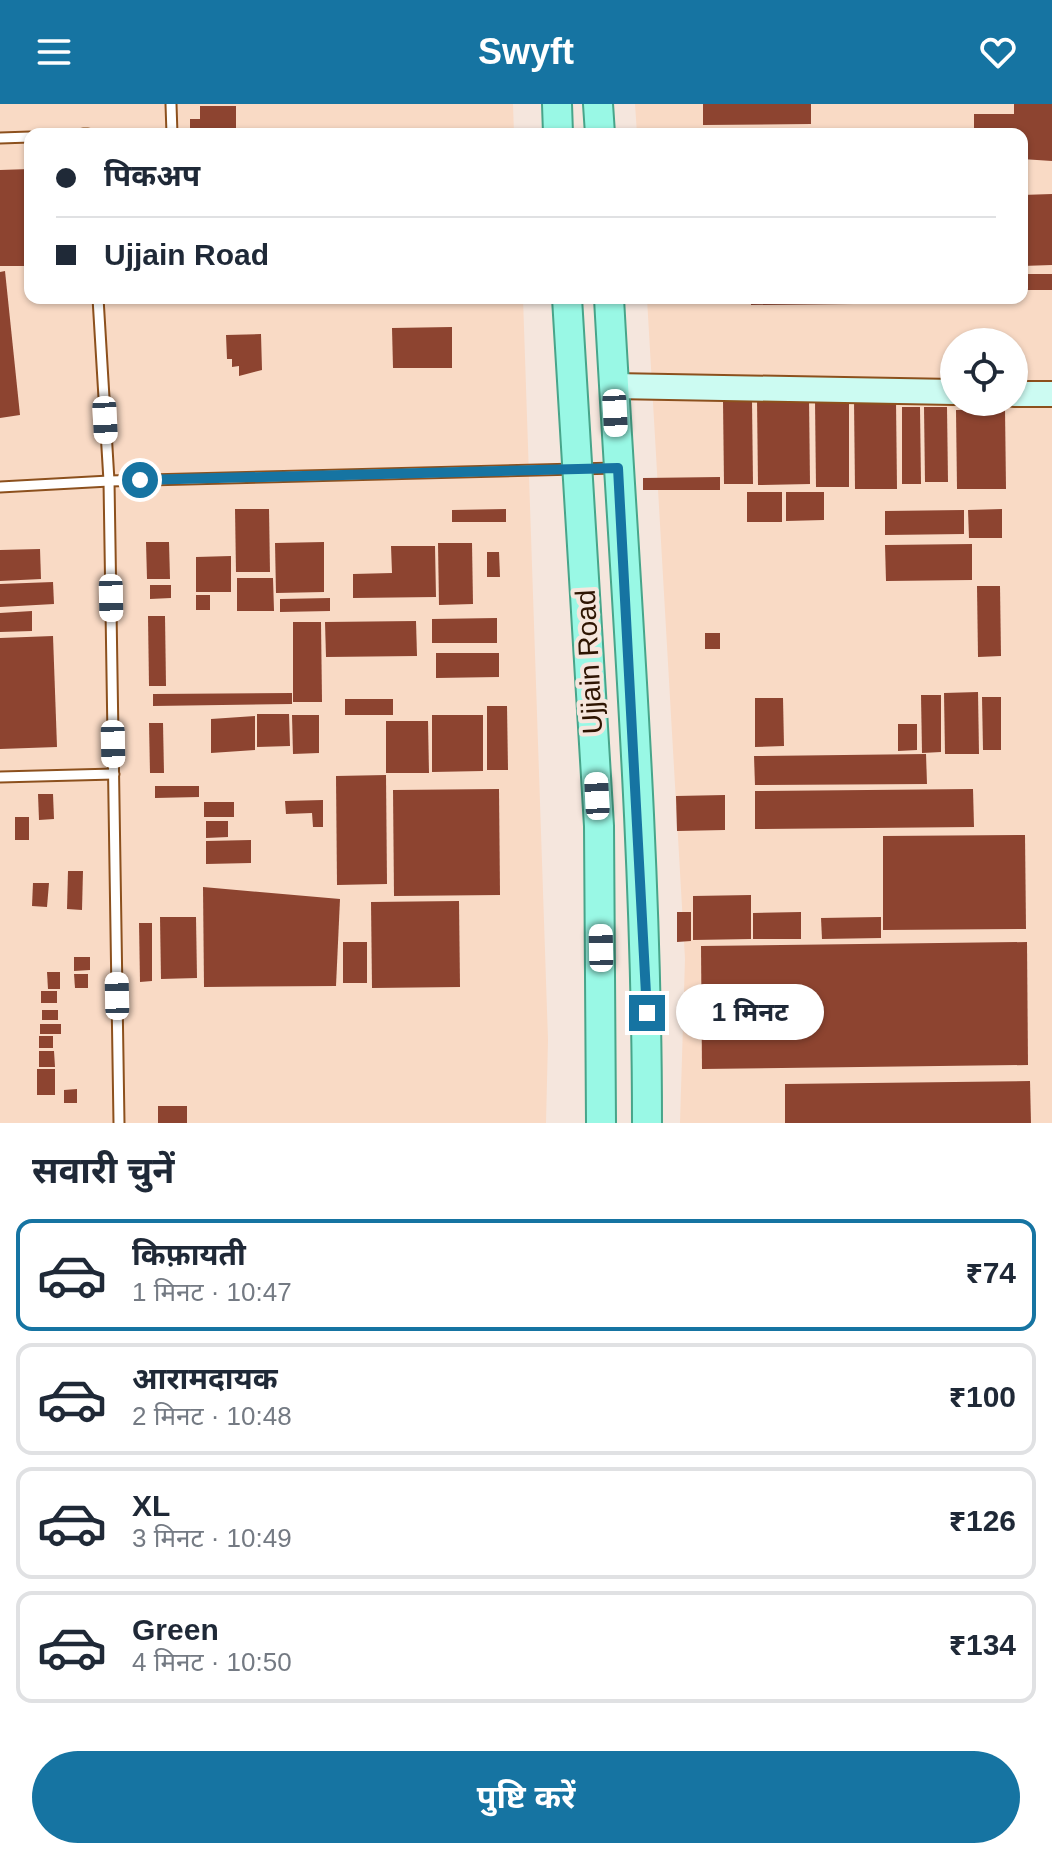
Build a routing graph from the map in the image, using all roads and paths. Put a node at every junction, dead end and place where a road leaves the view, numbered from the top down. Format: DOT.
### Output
graph roads {
  1 [pos="171,104"];
  2 [pos="557,104"];
  3 [pos="598,104"];
  4 [pos="172,128"];
  5 [pos="558,128"];
  6 [pos="600,128"];
  7 [pos="24,137"];
  8 [pos="0,138"];
  9 [pos="98,304"];
  10 [pos="567,304"];
  11 [pos="609,304"];
  12 [pos="614,386"];
  13 [pos="940,392"];
  14 [pos="1028,394"];
  15 [pos="1052,394"];
  16 [pos="618,468"];
  17 [pos="578,470"];
  18 [pos="109,481"];
  19 [pos="0,487"];
  20 [pos="114,774"];
  21 [pos="0,777"];
  22 [pos="119,1123"];
  23 [pos="601,1123"];
  24 [pos="647,1123"];
  1 -- 4 [label="lane"];
  2 -- 5 [label="main road"];
  3 -- 6 [label="main road"];
  7 -- 8 [label="lane"];
  9 -- 18 [label="lane"];
  10 -- 17 [label="main road, Ujjain Road"];
  11 -- 12 [label="main road, Ujjain Road"];
  12 -- 13 [label="street"];
  12 -- 16 [label="main road, Ujjain Road"];
  14 -- 15 [label="street"];
  16 -- 17 [label="lane"];
  16 -- 24 [label="main road, Ujjain Road"];
  17 -- 18 [label="lane"];
  17 -- 23 [label="main road, Ujjain Road"];
  18 -- 19 [label="lane"];
  18 -- 20 [label="lane"];
  20 -- 21 [label="lane"];
  20 -- 22 [label="lane"];
}
